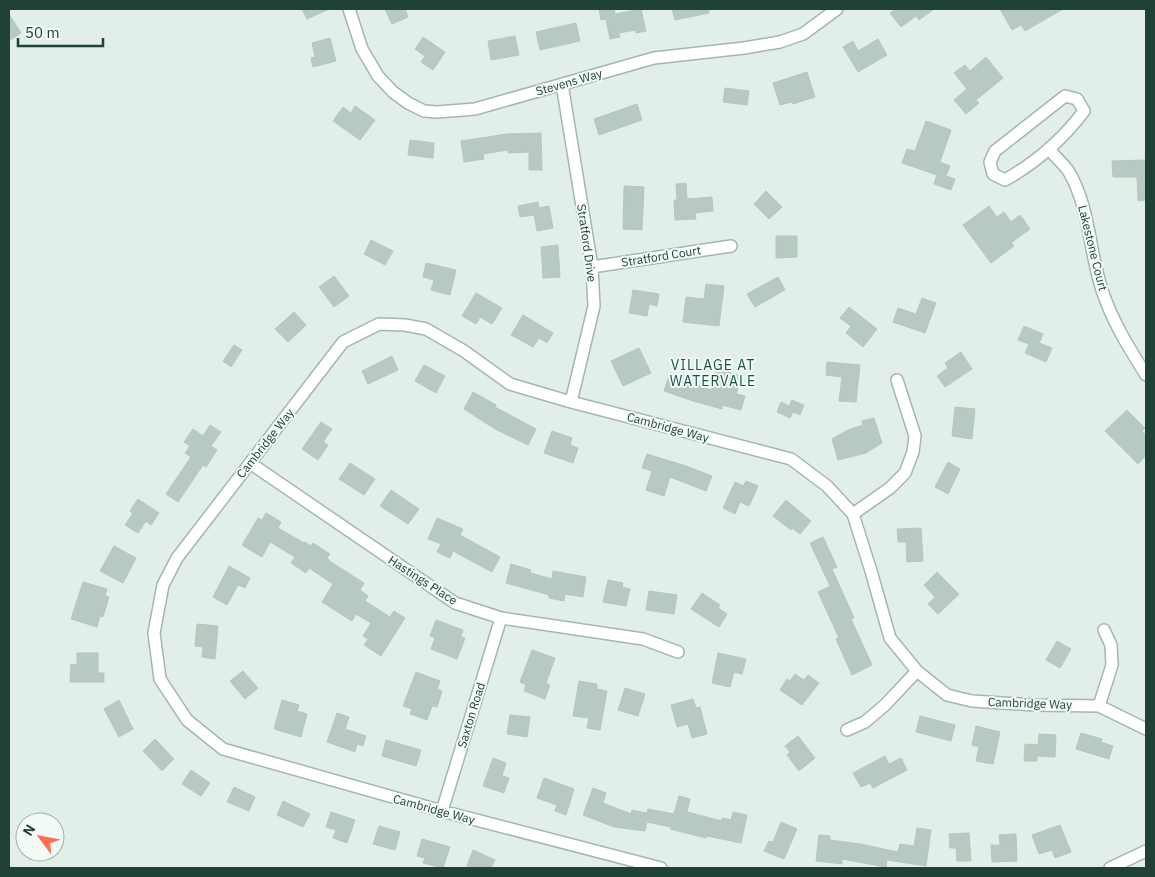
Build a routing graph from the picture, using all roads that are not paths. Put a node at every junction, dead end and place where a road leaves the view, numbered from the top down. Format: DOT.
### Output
graph roads {
  1 [pos="349,9"];
  2 [pos="837,9"];
  3 [pos="822,13"];
  4 [pos="562,84"];
  5 [pos="1048,149"];
  6 [pos="731,246"];
  7 [pos="592,267"];
  8 [pos="1146,375"];
  9 [pos="897,380"];
  10 [pos="570,402"];
  11 [pos="250,463"];
  12 [pos="852,514"];
  13 [pos="501,618"];
  14 [pos="1104,630"];
  15 [pos="678,652"];
  16 [pos="917,671"];
  17 [pos="1099,706"];
  18 [pos="1146,729"];
  19 [pos="847,730"];
  20 [pos="442,811"];
  21 [pos="1146,851"];
  22 [pos="661,868"];
  23 [pos="1110,868"];
  1 -- 4 [label="street, Stevens Way"];
  2 -- 3 [label="street, Stevens Way"];
  3 -- 4 [label="street, Stevens Way"];
  4 -- 7 [label="street, Stratford Drive"];
  5 -- 5 [label="street"];
  5 -- 8 [label="street, Lakestone Court"];
  6 -- 7 [label="street, Stratford Court"];
  7 -- 10 [label="street, Stratford Drive"];
  9 -- 12 [label="street"];
  10 -- 11 [label="street, Cambridge Way"];
  10 -- 12 [label="street, Cambridge Way"];
  11 -- 13 [label="street, Hastings Place"];
  11 -- 20 [label="street, Cambridge Way"];
  12 -- 16 [label="street, Cambridge Way"];
  13 -- 15 [label="street, Hastings Place"];
  13 -- 20 [label="street, Saxton Road"];
  14 -- 17 [label="street"];
  16 -- 17 [label="street, Cambridge Way"];
  16 -- 19 [label="street"];
  17 -- 18 [label="street, Cambridge Way"];
  20 -- 22 [label="street, Cambridge Way"];
  21 -- 23 [label="street"];
}
